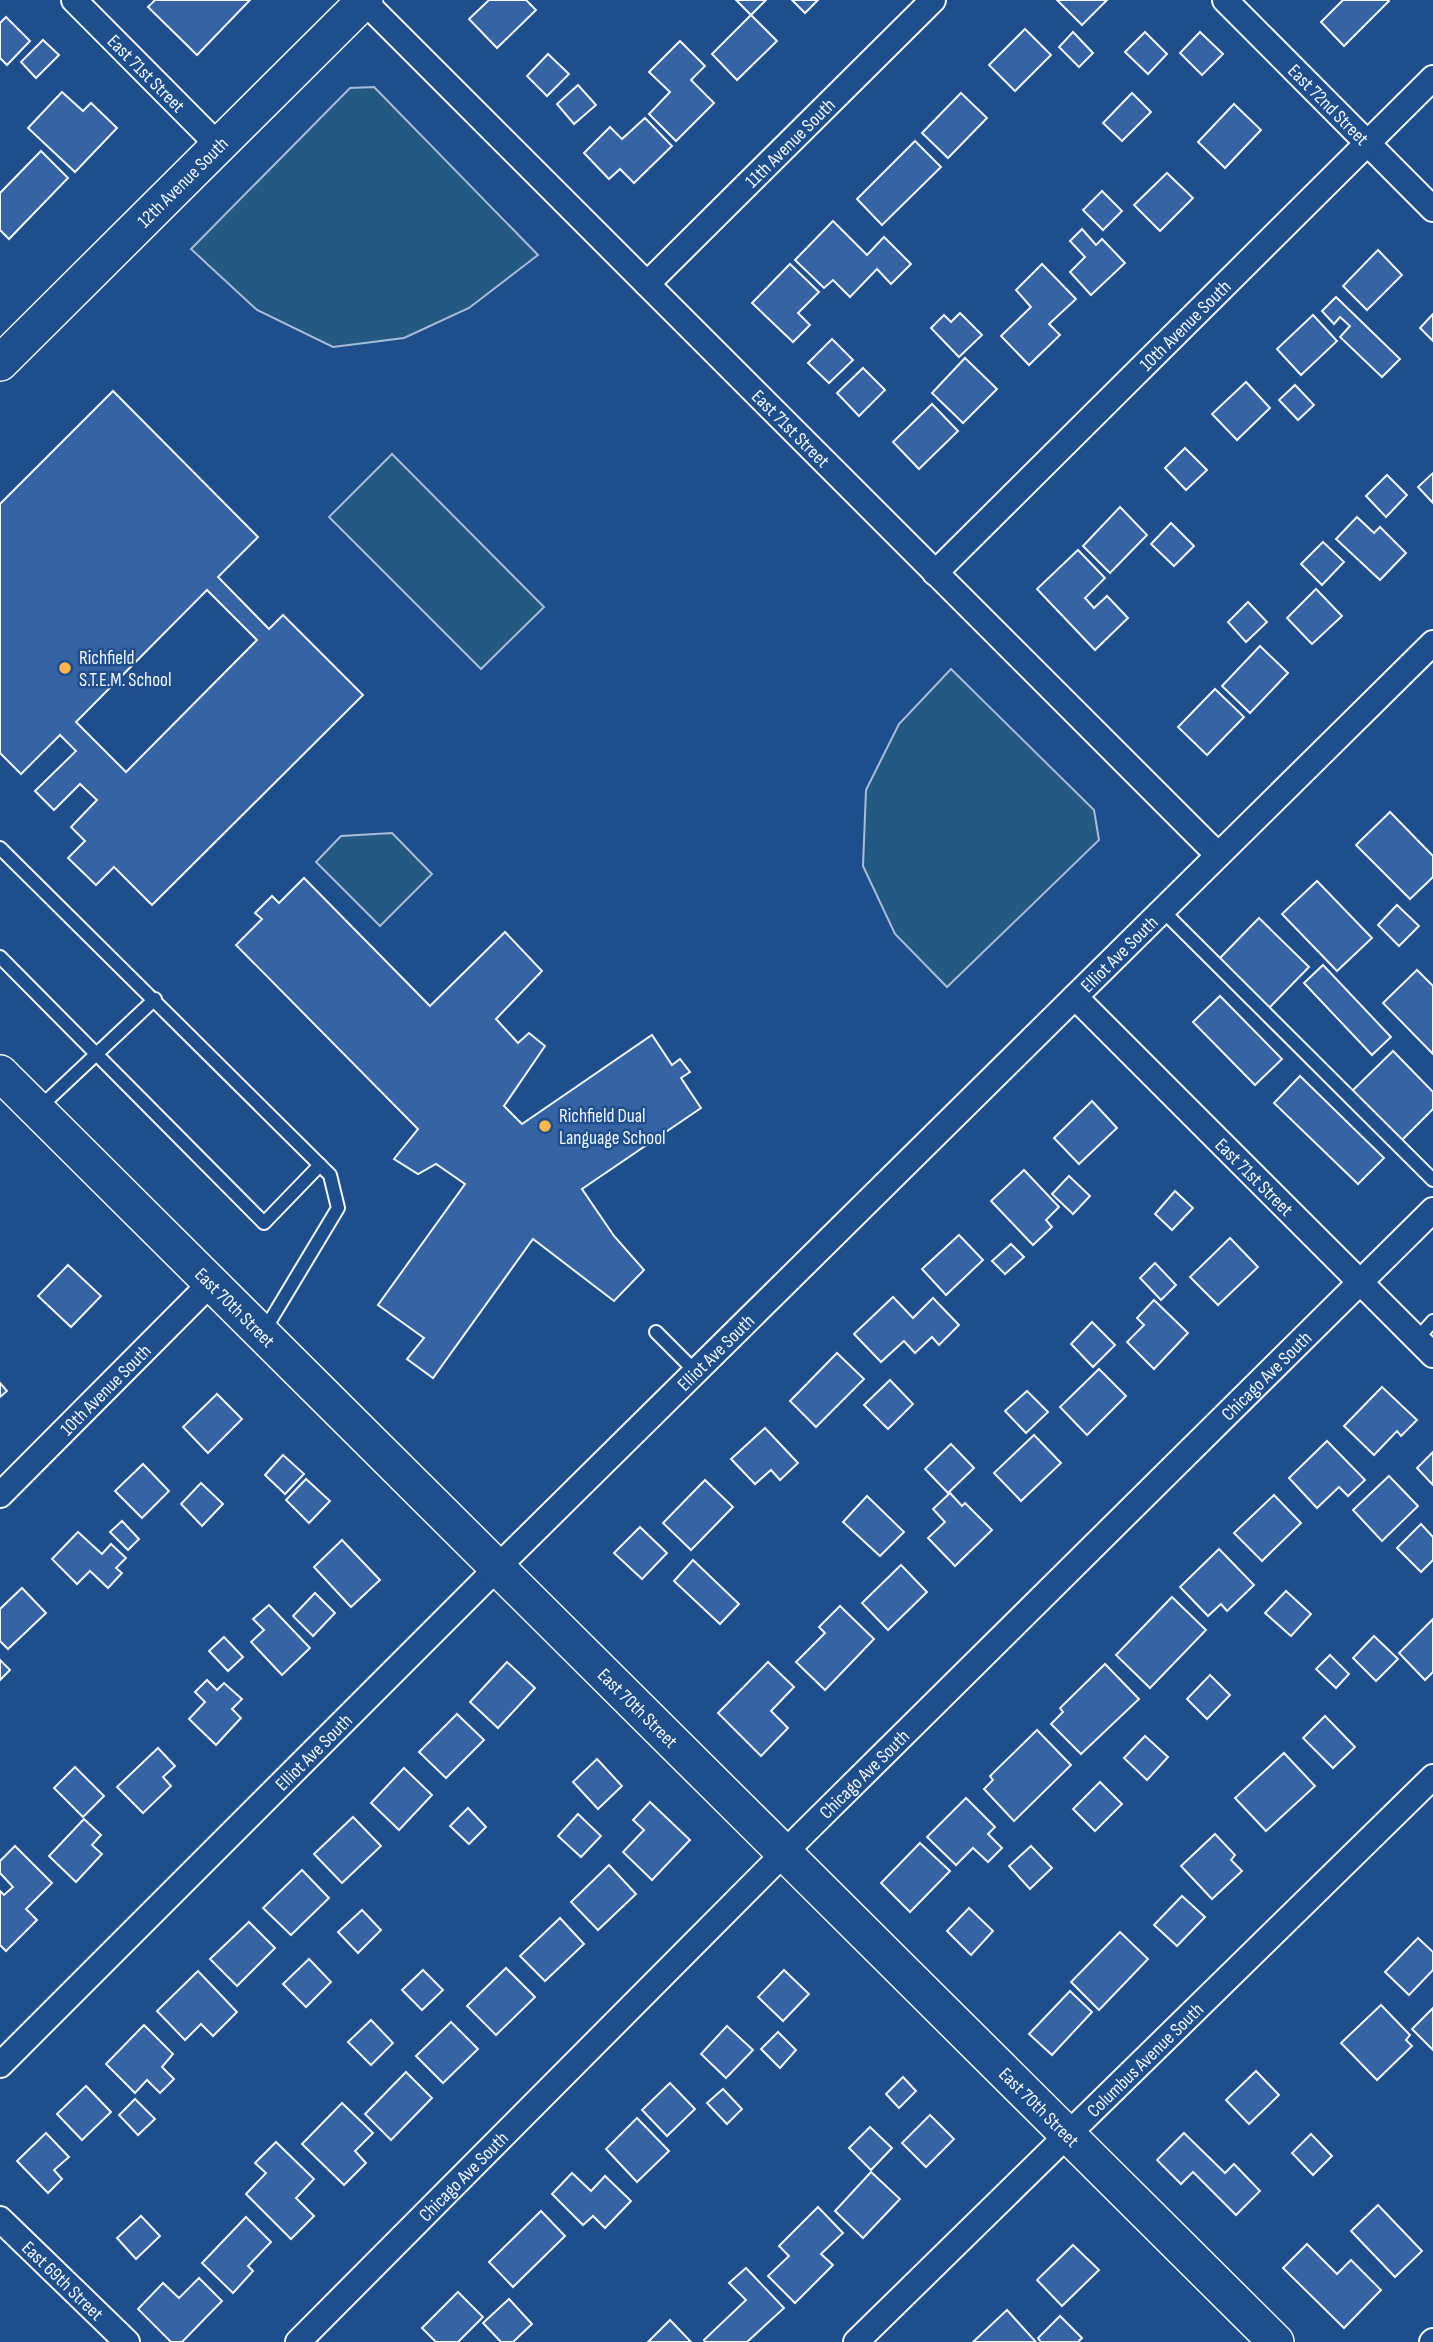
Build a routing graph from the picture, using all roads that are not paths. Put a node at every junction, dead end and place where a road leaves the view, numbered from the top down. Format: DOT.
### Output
graph roads {
  1 [pos="74,0"];
  2 [pos="365,0"];
  3 [pos="933,0"];
  4 [pos="1225,0"];
  5 [pos="1433,78"];
  6 [pos="1367,144"];
  7 [pos="219,146"];
  8 [pos="1433,209"];
  9 [pos="647,284"];
  10 [pos="0,363"];
  11 [pos="935,573"];
  12 [pos="1433,643"];
  13 [pos="0,848"];
  14 [pos="1218,855"];
  15 [pos="1162,910"];
  16 [pos="0,957"];
  17 [pos="1075,998"];
  18 [pos="155,999"];
  19 [pos="96,1055"];
  20 [pos="0,1073"];
  21 [pos="37,1110"];
  22 [pos="320,1165"];
  23 [pos="1433,1180"];
  24 [pos="1433,1210"];
  25 [pos="211,1283"];
  26 [pos="1361,1283"];
  27 [pos="656,1332"];
  28 [pos="262,1334"];
  29 [pos="1428,1338"];
  30 [pos="696,1372"];
  31 [pos="0,1495"];
  32 [pos="497,1568"];
  33 [pos="1433,1777"];
  34 [pos="784,1853"];
  35 [pos="0,2065"];
  36 [pos="1068,2133"];
  37 [pos="0,2219"];
  38 [pos="127,2342"];
  39 [pos="298,2342"];
  40 [pos="856,2342"];
  41 [pos="1276,2342"];
  1 -- 7 [label="street, East 71st Street"];
  2 -- 7 [label="street, 12th Avenue South"];
  2 -- 9 [label="street, East 71st Street"];
  3 -- 9 [label="street, 11th Avenue South"];
  4 -- 6 [label="street, East 72nd Street"];
  5 -- 6 [label="street, 10th Avenue South"];
  6 -- 8 [label="street, East 72nd Street"];
  6 -- 11 [label="street, 10th Avenue South"];
  7 -- 10 [label="street, 12th Avenue South"];
  9 -- 11 [label="street, East 71st Street"];
  11 -- 14 [label="street, East 71st Street"];
  12 -- 14 [label="street, Elliot Ave South"];
  13 -- 18 [label="lane"];
  14 -- 15 [label="street, Elliot Ave South"];
  15 -- 17 [label="street, Elliot Ave South"];
  15 -- 23 [label="lane"];
  16 -- 19 [label="lane"];
  17 -- 26 [label="street, East 71st Street"];
  17 -- 30 [label="street, Elliot Ave South"];
  18 -- 19 [label="lane"];
  18 -- 22 [label="lane"];
  19 -- 21 [label="lane"];
  19 -- 22 [label="lane"];
  20 -- 21 [label="street, East 70th Street"];
  21 -- 25 [label="street, East 70th Street"];
  22 -- 28 [label="lane"];
  24 -- 26 [label="street, Chicago Ave South"];
  25 -- 28 [label="street, East 70th Street"];
  25 -- 31 [label="street, 10th Avenue South"];
  26 -- 29 [label="street, East 71st Street"];
  26 -- 34 [label="street, Chicago Ave South"];
  27 -- 30 [label="lane"];
  28 -- 32 [label="street, East 70th Street"];
  30 -- 32 [label="street, Elliot Ave South"];
  32 -- 34 [label="street, East 70th Street"];
  32 -- 35 [label="street, Elliot Ave South"];
  33 -- 36 [label="street, Columbus Avenue South"];
  34 -- 36 [label="street, East 70th Street"];
  34 -- 39 [label="street, Chicago Ave South"];
  36 -- 40 [label="street, Columbus Avenue South"];
  36 -- 41 [label="street, East 70th Street"];
  37 -- 38 [label="street, East 69th Street"];
}
